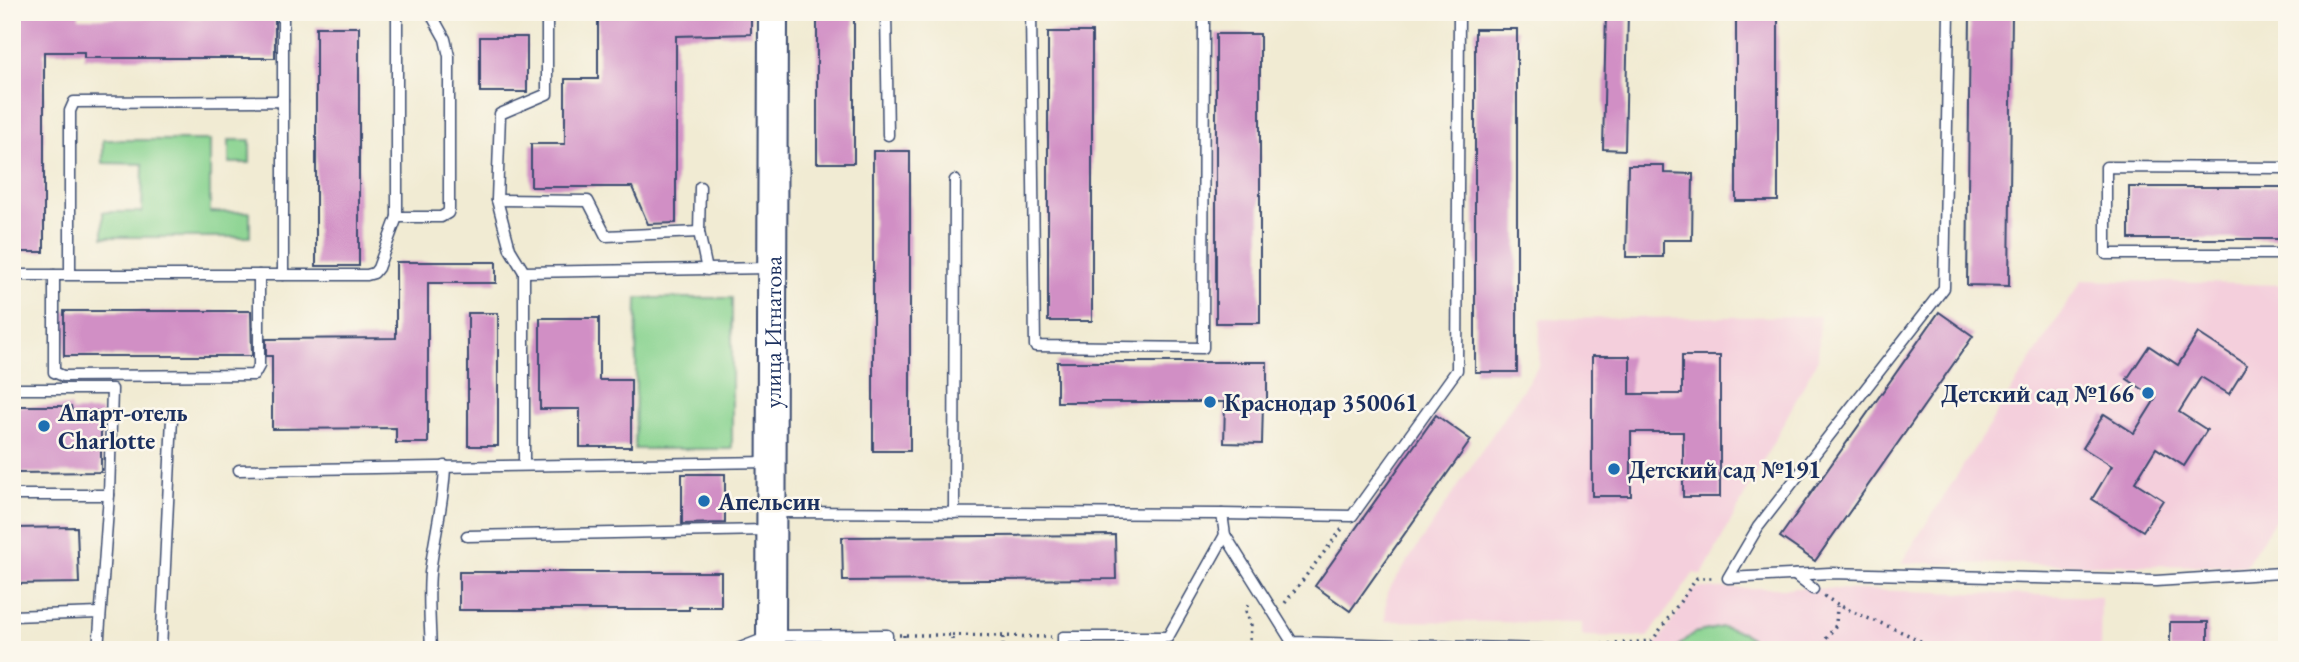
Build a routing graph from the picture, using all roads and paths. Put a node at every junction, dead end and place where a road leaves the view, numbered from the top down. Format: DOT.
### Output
graph roads {
  1 [pos="283,12"];
  2 [pos="397,12"];
  3 [pos="430,12"];
  4 [pos="547,12"];
  5 [pos="773,12"];
  6 [pos="886,12"];
  7 [pos="1031,12"];
  8 [pos="1204,12"];
  9 [pos="1459,12"];
  10 [pos="1949,12"];
  11 [pos="283,101"];
  12 [pos="888,135"];
  13 [pos="2287,168"];
  14 [pos="955,180"];
  15 [pos="700,187"];
  16 [pos="497,200"];
  17 [pos="397,217"];
  18 [pos="699,232"];
  19 [pos="2287,254"];
  20 [pos="770,268"];
  21 [pos="707,270"];
  22 [pos="524,272"];
  23 [pos="12,275"];
  24 [pos="54,275"];
  25 [pos="70,275"];
  26 [pos="258,275"];
  27 [pos="283,275"];
  28 [pos="12,389"];
  29 [pos="172,418"];
  30 [pos="771,462"];
  31 [pos="524,464"];
  32 [pos="445,466"];
  33 [pos="239,470"];
  34 [pos="12,495"];
  35 [pos="109,495"];
  36 [pos="954,513"];
  37 [pos="1222,514"];
  38 [pos="1352,516"];
  39 [pos="771,521"];
  40 [pos="1225,535"];
  41 [pos="467,536"];
  42 [pos="2287,563"];
  43 [pos="2284,571"];
  44 [pos="1795,575"];
  45 [pos="1728,578"];
  46 [pos="1256,583"];
  47 [pos="1813,589"];
  48 [pos="1837,604"];
  49 [pos="100,613"];
  50 [pos="12,616"];
  51 [pos="1275,616"];
  52 [pos="887,635"];
  53 [pos="904,635"];
  54 [pos="952,635"];
  55 [pos="1003,637"];
  56 [pos="1063,637"];
  57 [pos="771,643"];
  58 [pos="1542,649"];
  59 [pos="98,650"];
  60 [pos="161,650"];
  61 [pos="431,650"];
  62 [pos="735,650"];
  63 [pos="887,650"];
  64 [pos="904,650"];
  65 [pos="952,650"];
  66 [pos="1003,650"];
  67 [pos="1063,650"];
  68 [pos="1241,650"];
  69 [pos="1818,650"];
  70 [pos="1935,650"];
  1 -- 11 [label="lane"];
  2 -- 17 [label="lane"];
  3 -- 17 [label="lane"];
  4 -- 16 [label="lane"];
  5 -- 20 [label="street, улица Игнатова"];
  6 -- 12 [label="lane"];
  7 -- 8 [label="lane"];
  9 -- 38 [label="lane"];
  10 -- 45 [label="lane"];
  11 -- 25 [label="lane"];
  11 -- 27 [label="lane"];
  13 -- 19 [label="lane"];
  14 -- 36 [label="lane"];
  15 -- 18 [label="lane"];
  16 -- 18 [label="lane"];
  16 -- 22 [label="lane"];
  17 -- 27 [label="lane"];
  18 -- 21 [label="lane"];
  20 -- 21 [label="lane"];
  20 -- 30 [label="street, улица Игнатова"];
  21 -- 22 [label="lane"];
  22 -- 31 [label="lane"];
  23 -- 24 [label="lane"];
  24 -- 25 [label="lane"];
  24 -- 26 [label="lane"];
  25 -- 26 [label="lane"];
  26 -- 27 [label="lane"];
  28 -- 35 [label="lane"];
  29 -- 60 [label="lane"];
  30 -- 31 [label="lane"];
  30 -- 39 [label="street, улица Игнатова"];
  31 -- 32 [label="lane"];
  32 -- 33 [label="lane"];
  32 -- 61 [label="lane"];
  34 -- 35 [label="lane"];
  35 -- 49 [label="lane"];
  36 -- 37 [label="lane"];
  36 -- 39 [label="lane"];
  37 -- 38 [label="lane"];
  37 -- 40 [label="lane"];
  38 -- 51 [label="path"];
  39 -- 41 [label="lane"];
  39 -- 57 [label="street, улица Игнатова"];
  40 -- 46 [label="lane"];
  40 -- 56 [label="lane"];
  42 -- 43 [label="lane"];
  43 -- 44 [label="lane"];
  44 -- 45 [label="lane"];
  44 -- 47 [label="lane"];
  45 -- 58 [label="path"];
  46 -- 51 [label="lane"];
  46 -- 68 [label="path"];
  47 -- 48 [label="path"];
  48 -- 69 [label="path"];
  48 -- 70 [label="path"];
  49 -- 50 [label="lane"];
  49 -- 59 [label="lane"];
  51 -- 58 [label="lane"];
  52 -- 53 [label="path"];
  52 -- 57 [label="lane"];
  52 -- 63 [label="lane"];
  53 -- 54 [label="path"];
  53 -- 64 [label="path"];
  54 -- 55 [label="path"];
  54 -- 65 [label="path"];
  55 -- 56 [label="path"];
  55 -- 66 [label="path"];
  56 -- 67 [label="lane"];
  57 -- 62 [label="lane"];
}
